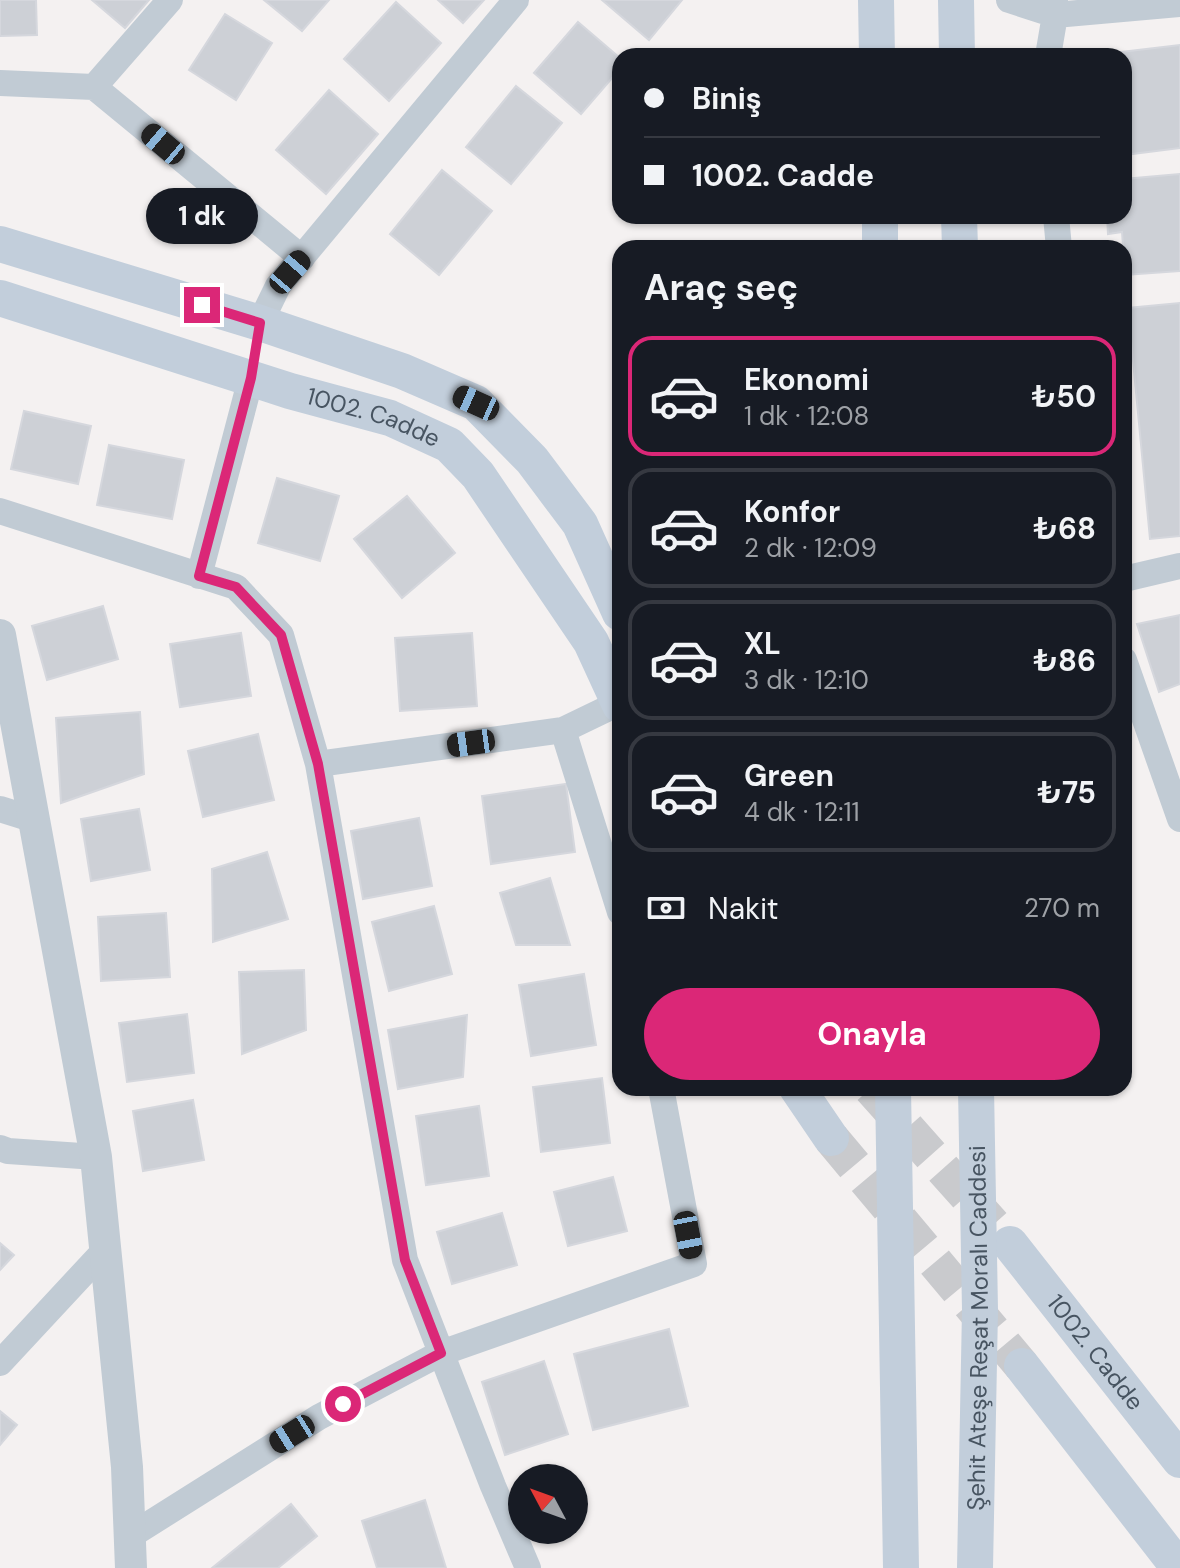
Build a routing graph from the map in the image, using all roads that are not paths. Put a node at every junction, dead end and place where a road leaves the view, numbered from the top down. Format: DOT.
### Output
graph roads {
  1 [pos="170,0"];
  2 [pos="516,0"];
  3 [pos="876,0"];
  4 [pos="956,0"];
  5 [pos="1009,0"];
  6 [pos="1180,4"];
  7 [pos="1055,7"];
  8 [pos="877,48"];
  9 [pos="957,48"];
  10 [pos="1049,48"];
  11 [pos="0,83"];
  12 [pos="94,87"];
  13 [pos="0,244"];
  14 [pos="302,258"];
  15 [pos="0,298"];
  16 [pos="260,323"];
  17 [pos="251,378"];
  18 [pos="0,511"];
  19 [pos="1180,566"];
  20 [pos="199,576"];
  21 [pos="1132,577"];
  22 [pos="612,595"];
  23 [pos="0,635"];
  24 [pos="1132,683"];
  25 [pos="612,686"];
  26 [pos="612,707"];
  27 [pos="563,730"];
  28 [pos="318,764"];
  29 [pos="0,809"];
  30 [pos="1180,819"];
  31 [pos="35,820"];
  32 [pos="612,886"];
  33 [pos="662,1096"];
  34 [pos="802,1096"];
  35 [pos="893,1096"];
  36 [pos="976,1096"];
  37 [pos="831,1138"];
  38 [pos="0,1148"];
  39 [pos="96,1157"];
  40 [pos="1010,1244"];
  41 [pos="105,1250"];
  42 [pos="441,1353"];
  43 [pos="0,1363"];
  44 [pos="1022,1366"];
  45 [pos="1180,1460"];
  46 [pos="130,1536"];
  47 [pos="131,1568"];
  48 [pos="528,1568"];
  49 [pos="901,1568"];
  50 [pos="975,1568"];
  51 [pos="1179,1568"];
  1 -- 12 [label="street"];
  2 -- 14 [label="street"];
  3 -- 8 [label="main road"];
  4 -- 9 [label="main road"];
  5 -- 7 [label="street"];
  6 -- 7 [label="street"];
  7 -- 10 [label="street"];
  11 -- 12 [label="street"];
  12 -- 14 [label="street"];
  13 -- 16 [label="main road, 1002. Cadde"];
  14 -- 16 [label="street"];
  15 -- 17 [label="main road, 1002. Cadde"];
  16 -- 17 [label="main road"];
  16 -- 22 [label="main road, 1002. Cadde"];
  17 -- 20 [label="street"];
  17 -- 25 [label="main road, 1002. Cadde"];
  18 -- 20 [label="street"];
  19 -- 21 [label="street"];
  20 -- 28 [label="street"];
  23 -- 31 [label="street"];
  24 -- 30 [label="street"];
  26 -- 27 [label="street"];
  27 -- 28 [label="street"];
  27 -- 32 [label="street"];
  28 -- 42 [label="street"];
  29 -- 31 [label="street"];
  31 -- 39 [label="street"];
  33 -- 42 [label="street"];
  34 -- 37 [label="main road"];
  35 -- 49 [label="main road"];
  36 -- 50 [label="main road, Şehit Ateşe Reşat Moralı Caddesi"];
  38 -- 39 [label="street"];
  39 -- 41 [label="street"];
  40 -- 45 [label="main road, 1002. Cadde"];
  41 -- 43 [label="street"];
  41 -- 46 [label="street"];
  42 -- 46 [label="street"];
  42 -- 48 [label="street"];
  44 -- 51 [label="main road"];
  46 -- 47 [label="street"];
}
